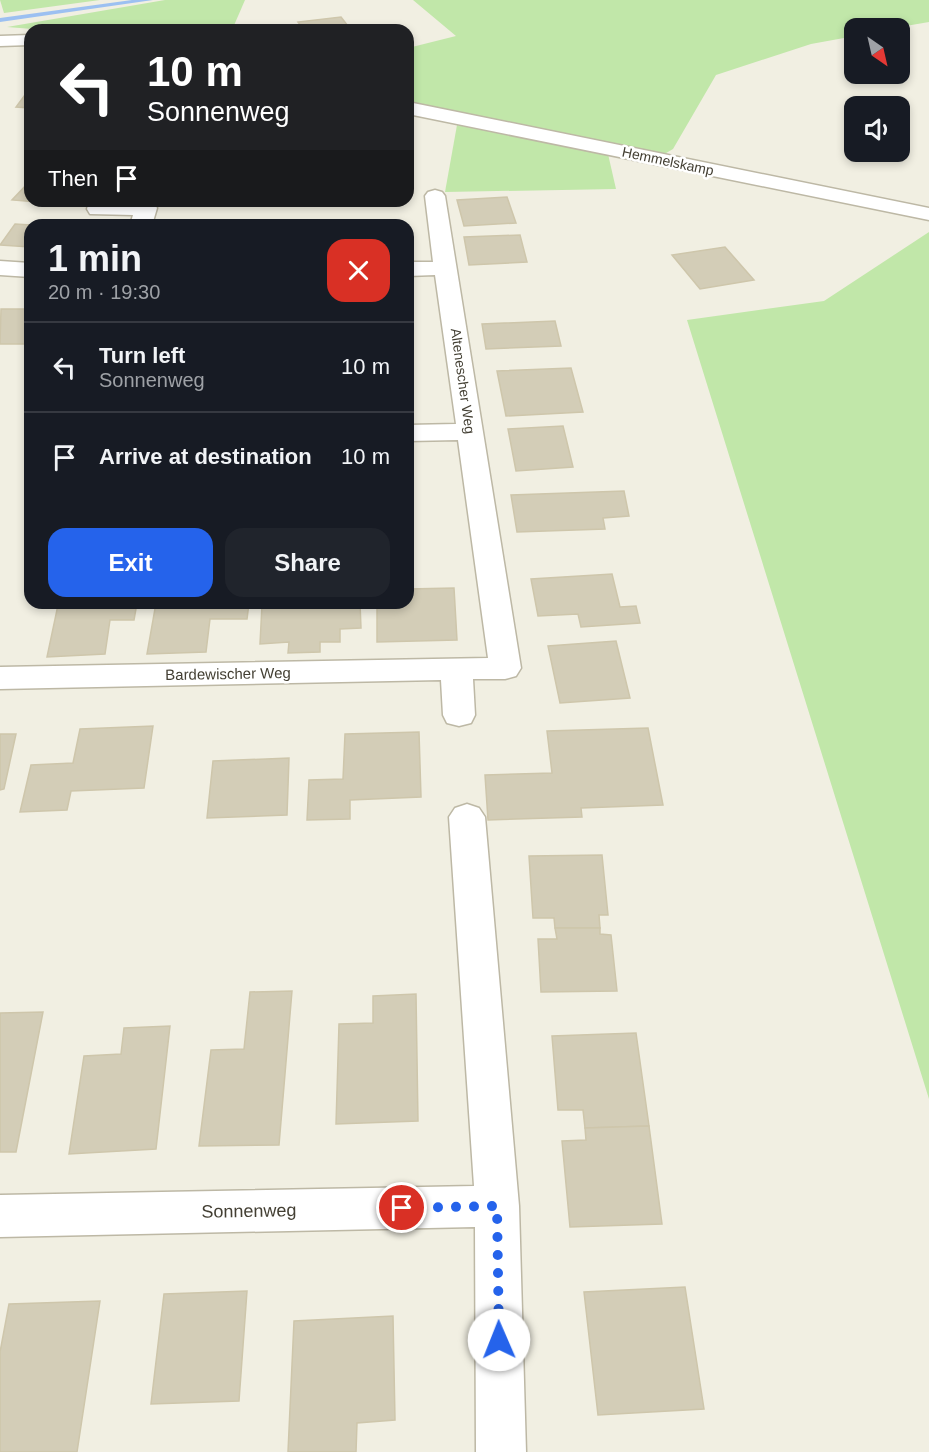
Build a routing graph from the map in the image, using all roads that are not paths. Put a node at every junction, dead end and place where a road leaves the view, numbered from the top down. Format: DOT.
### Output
graph roads {
  1 [pos="0,40"];
  2 [pos="24,40"];
  3 [pos="414,109"];
  4 [pos="435,196"];
  5 [pos="98,207"];
  6 [pos="929,214"];
  7 [pos="143,219"];
  8 [pos="0,268"];
  9 [pos="446,268"];
  10 [pos="414,269"];
  11 [pos="24,270"];
  12 [pos="470,432"];
  13 [pos="414,433"];
  14 [pos="479,493"];
  15 [pos="456,669"];
  16 [pos="0,678"];
  17 [pos="459,715"];
  18 [pos="468,817"];
  19 [pos="497,1206"];
  20 [pos="0,1216"];
  21 [pos="501,1452"];
  1 -- 2 [label="street"];
  3 -- 6 [label="street, Hemmelskamp"];
  4 -- 9 [label="street, Altenescher Weg"];
  5 -- 7 [label="street"];
  8 -- 11 [label="street"];
  9 -- 10 [label="street"];
  9 -- 12 [label="street, Altenescher Weg"];
  12 -- 13 [label="street"];
  12 -- 14 [label="street, Altenescher Weg"];
  14 -- 15 [label="street, Bardewischer Weg"];
  15 -- 16 [label="street, Bardewischer Weg"];
  15 -- 17 [label="street"];
  18 -- 19 [label="street"];
  19 -- 20 [label="street, Sonnenweg"];
  19 -- 21 [label="street"];
}
